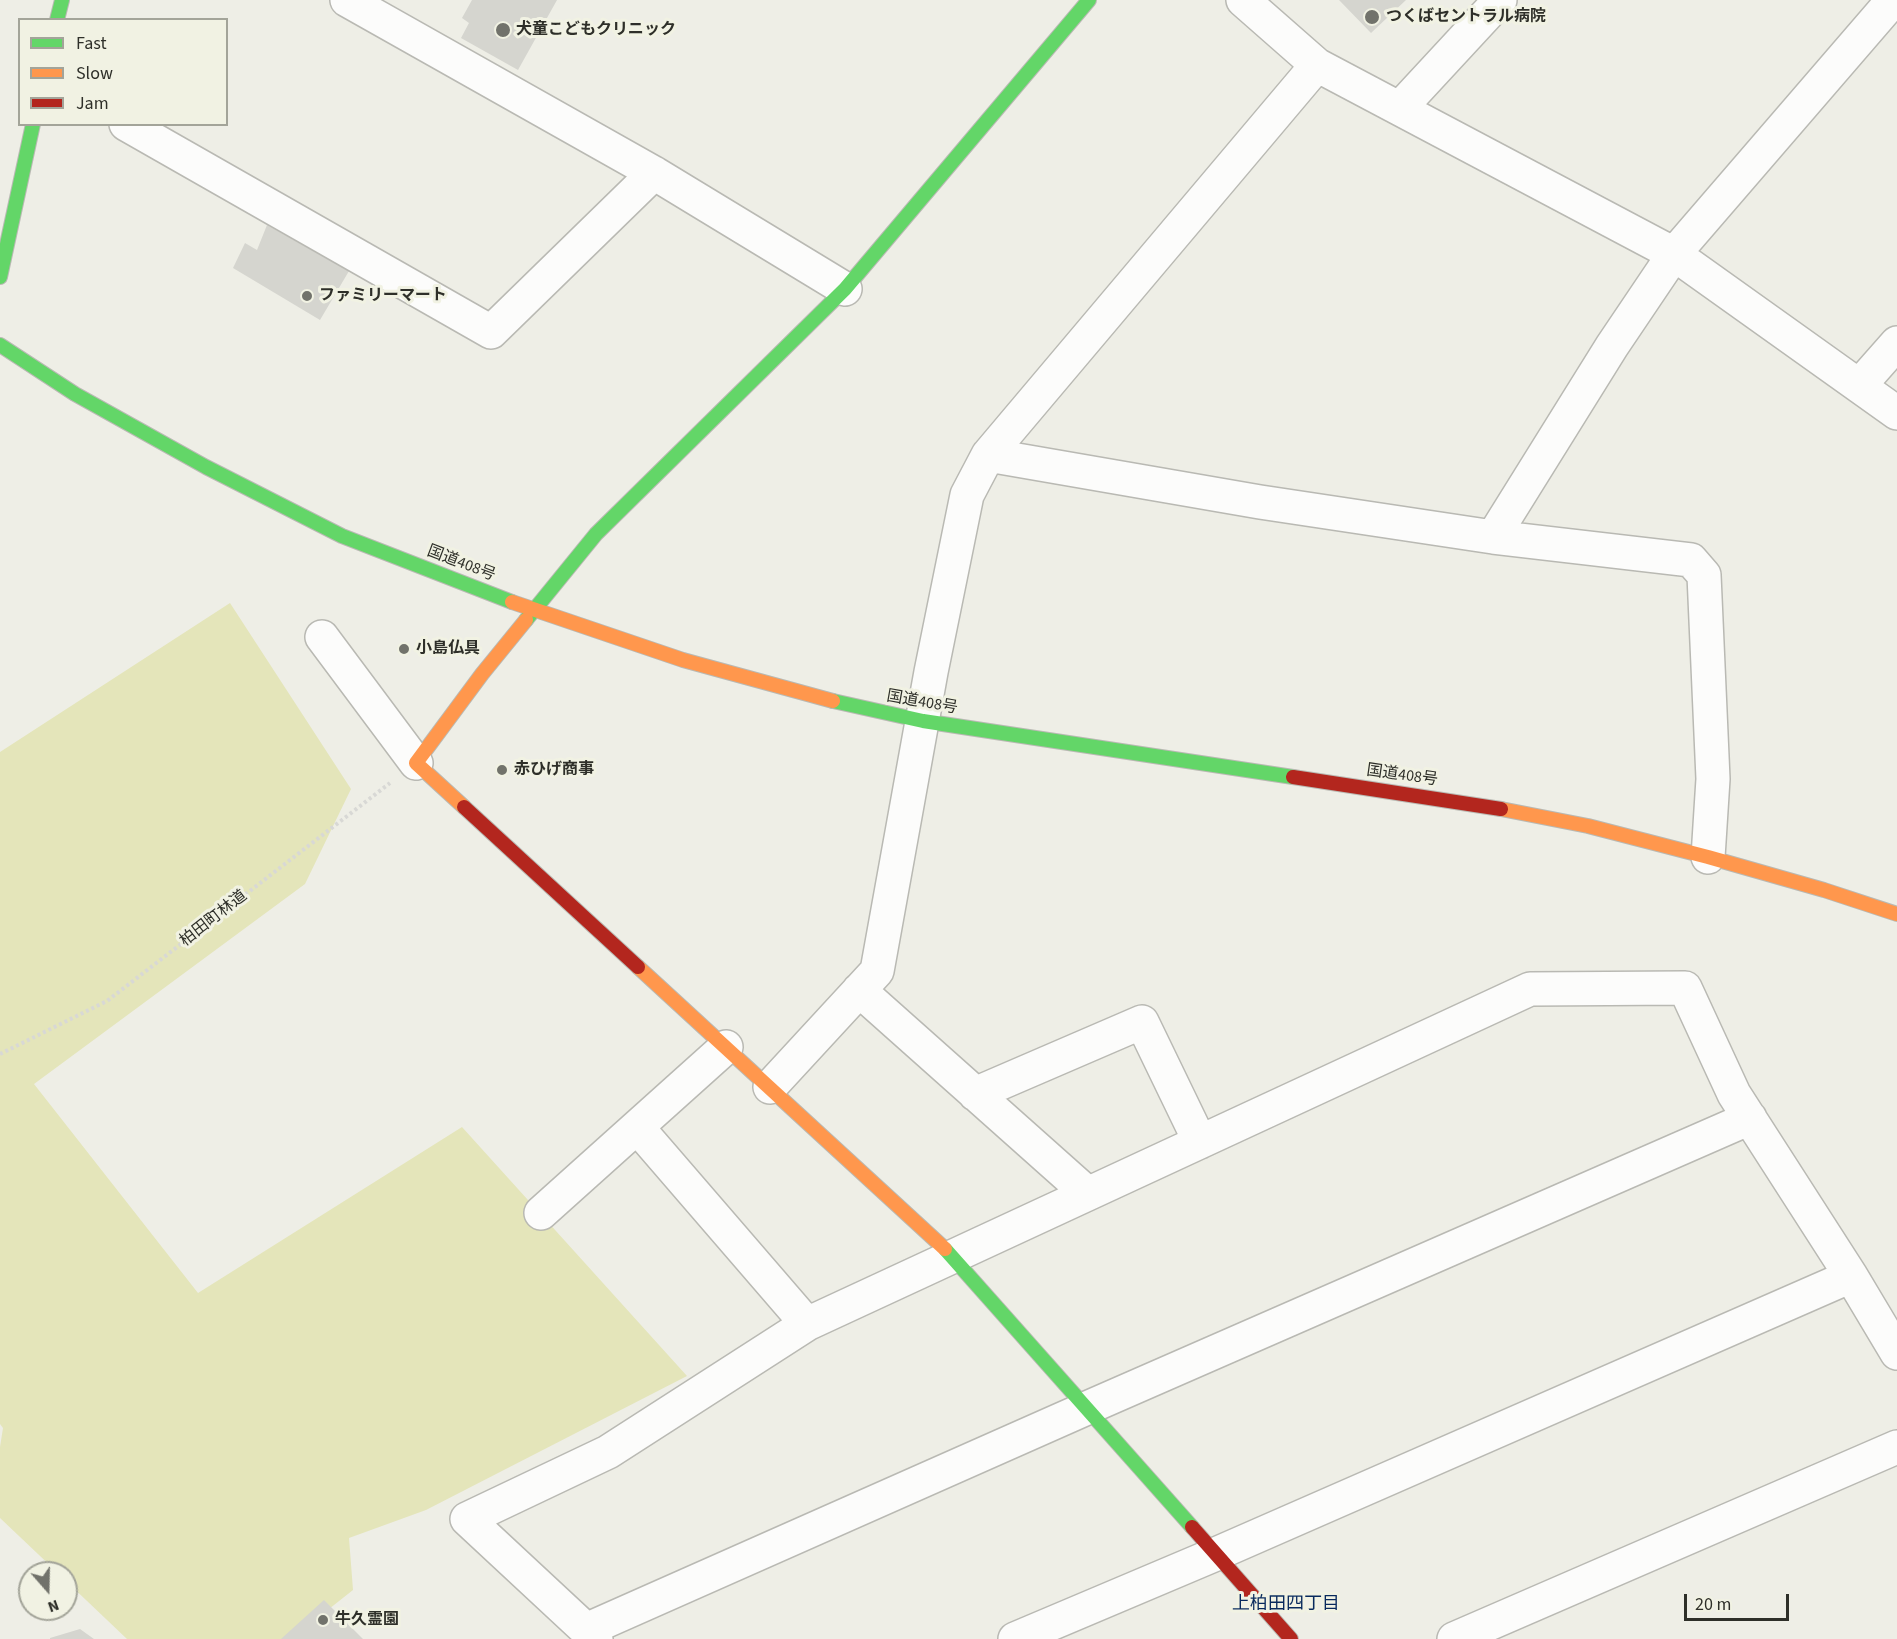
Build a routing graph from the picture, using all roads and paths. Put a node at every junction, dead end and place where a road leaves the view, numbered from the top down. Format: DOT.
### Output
graph roads {
  1 [pos="62,0"];
  2 [pos="347,0"];
  3 [pos="1089,0"];
  4 [pos="1243,0"];
  5 [pos="1500,0"];
  6 [pos="1893,0"];
  7 [pos="58,18"];
  8 [pos="1317,65"];
  9 [pos="1400,108"];
  10 [pos="33,126"];
  11 [pos="130,126"];
  12 [pos="654,173"];
  13 [pos="1674,254"];
  14 [pos="0,277"];
  15 [pos="845,289"];
  16 [pos="1897,343"];
  17 [pos="0,345"];
  18 [pos="1859,386"];
  19 [pos="1897,413"];
  20 [pos="988,455"];
  21 [pos="1493,537"];
  22 [pos="532,610"];
  23 [pos="322,637"];
  24 [pos="923,721"];
  25 [pos="416,763"];
  26 [pos="1708,857"];
  27 [pos="1897,914"];
  28 [pos="859,990"];
  29 [pos="726,1047"];
  30 [pos="0,1053"];
  31 [pos="770,1087"];
  32 [pos="975,1094"];
  33 [pos="1750,1118"];
  34 [pos="637,1127"];
  35 [pos="1200,1142"];
  36 [pos="1087,1193"];
  37 [pos="541,1213"];
  38 [pos="952,1256"];
  39 [pos="1851,1276"];
  40 [pos="807,1324"];
  41 [pos="1897,1353"];
  42 [pos="1087,1408"];
  43 [pos="1897,1448"];
  44 [pos="1216,1554"];
  45 [pos="591,1634"];
  46 [pos="1015,1639"];
  47 [pos="1291,1639"];
  48 [pos="1454,1639"];
  1 -- 7 [label="main road"];
  2 -- 12 [label="street"];
  3 -- 15 [label="main road"];
  4 -- 8 [label="street"];
  5 -- 9 [label="street"];
  6 -- 13 [label="street"];
  8 -- 9 [label="street"];
  8 -- 20 [label="street"];
  9 -- 13 [label="street"];
  10 -- 14 [label="main road"];
  11 -- 12 [label="street"];
  12 -- 15 [label="street"];
  13 -- 18 [label="street"];
  13 -- 21 [label="street"];
  15 -- 22 [label="main road"];
  16 -- 18 [label="street"];
  17 -- 22 [label="main road, 国道408号"];
  18 -- 19 [label="street"];
  20 -- 21 [label="street"];
  20 -- 24 [label="street"];
  21 -- 26 [label="street"];
  22 -- 24 [label="main road, 国道408号"];
  22 -- 25 [label="main road"];
  23 -- 25 [label="street"];
  24 -- 26 [label="main road, 国道408号"];
  24 -- 28 [label="street"];
  25 -- 29 [label="main road"];
  25 -- 30 [label="path, 柏田町林道"];
  26 -- 27 [label="main road, 国道408号"];
  28 -- 31 [label="street"];
  28 -- 32 [label="street"];
  29 -- 31 [label="main road"];
  29 -- 34 [label="street"];
  31 -- 38 [label="main road"];
  32 -- 35 [label="street"];
  32 -- 36 [label="street"];
  33 -- 35 [label="street"];
  33 -- 39 [label="street"];
  33 -- 42 [label="street"];
  34 -- 37 [label="street"];
  34 -- 40 [label="street"];
  35 -- 36 [label="street"];
  36 -- 38 [label="street"];
  38 -- 40 [label="street"];
  38 -- 42 [label="main road"];
  39 -- 41 [label="street"];
  39 -- 44 [label="street"];
  40 -- 45 [label="street"];
  42 -- 44 [label="main road"];
  42 -- 45 [label="street"];
  43 -- 48 [label="street"];
  44 -- 46 [label="street"];
  44 -- 47 [label="main road"];
}
